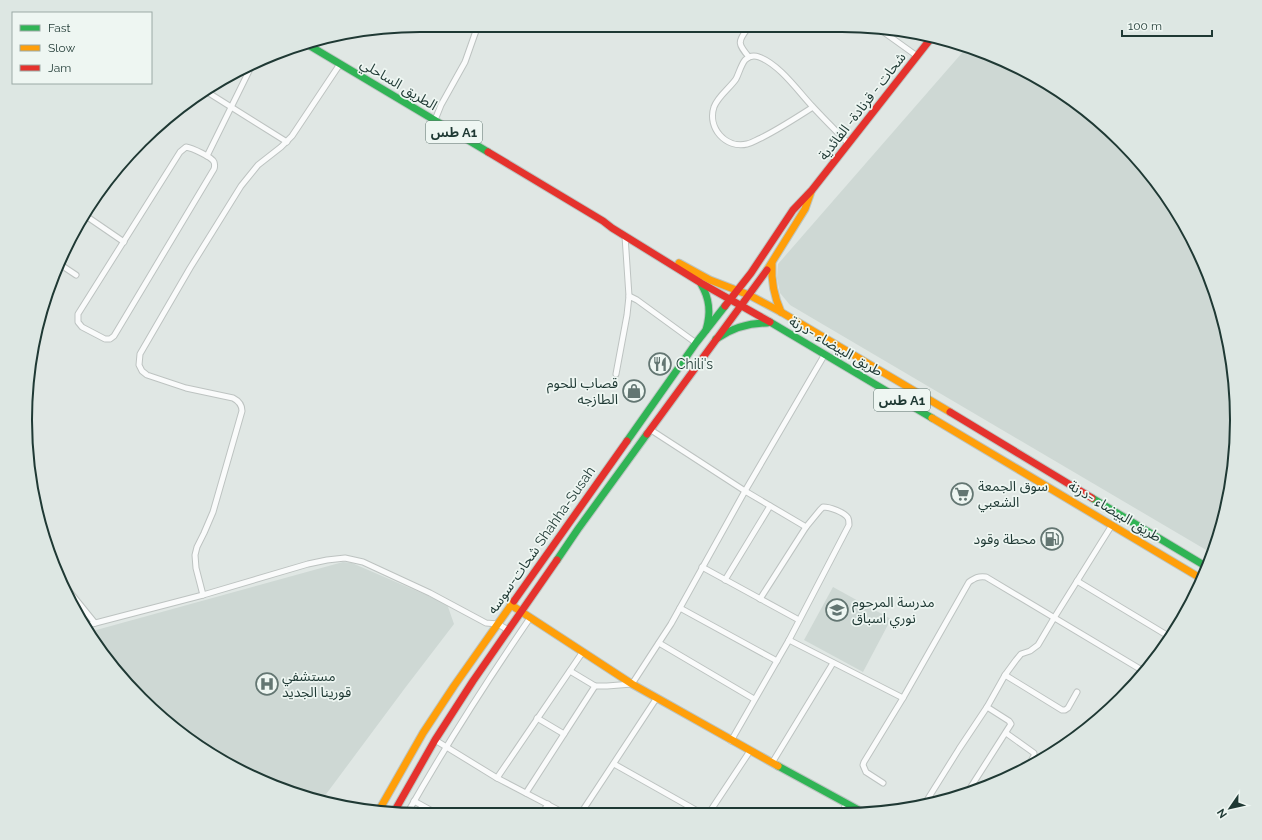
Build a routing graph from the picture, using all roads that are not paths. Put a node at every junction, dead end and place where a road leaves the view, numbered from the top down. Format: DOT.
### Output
graph roads {
  1 [pos="476,32"];
  2 [pos="745,32"];
  3 [pos="887,35"];
  4 [pos="928,42"];
  5 [pos="312,47"];
  6 [pos="917,56"];
  7 [pos="749,57"];
  8 [pos="340,64"];
  9 [pos="249,72"];
  10 [pos="210,94"];
  11 [pos="231,107"];
  12 [pos="812,107"];
  13 [pos="435,120"];
  14 [pos="287,142"];
  15 [pos="848,143"];
  16 [pos="207,156"];
  17 [pos="812,190"];
  18 [pos="89,218"];
  19 [pos="603,221"];
  20 [pos="625,236"];
  21 [pos="124,242"];
  22 [pos="772,264"];
  23 [pos="64,268"];
  24 [pos="76,275"];
  25 [pos="701,283"];
  26 [pos="737,290"];
  27 [pos="749,295"];
  28 [pos="629,296"];
  29 [pos="730,300"];
  30 [pos="741,306"];
  31 [pos="781,312"];
  32 [pos="769,323"];
  33 [pos="706,330"];
  34 [pos="716,339"];
  35 [pos="696,343"];
  36 [pos="825,354"];
  37 [pos="616,374"];
  38 [pos="651,430"];
  39 [pos="745,491"];
  40 [pos="770,506"];
  41 [pos="1112,525"];
  42 [pos="806,527"];
  43 [pos="1202,564"];
  44 [pos="702,567"];
  45 [pos="1197,575"];
  46 [pos="725,580"];
  47 [pos="1077,581"];
  48 [pos="203,595"];
  49 [pos="760,599"];
  50 [pos="76,600"];
  51 [pos="511,605"];
  52 [pos="680,608"];
  53 [pos="522,612"];
  54 [pos="530,618"];
  55 [pos="1054,618"];
  56 [pos="799,620"];
  57 [pos="95,623"];
  58 [pos="90,624"];
  59 [pos="498,624"];
  60 [pos="508,630"];
  61 [pos="1166,635"];
  62 [pos="789,640"];
  63 [pos="659,643"];
  64 [pos="582,653"];
  65 [pos="777,661"];
  66 [pos="833,663"];
  67 [pos="1140,669"];
  68 [pos="570,671"];
  69 [pos="1005,675"];
  70 [pos="632,684"];
  71 [pos="595,686"];
  72 [pos="1077,692"];
  73 [pos="904,698"];
  74 [pos="656,699"];
  75 [pos="754,699"];
  76 [pos="987,708"];
  77 [pos="538,718"];
  78 [pos="1006,733"];
  79 [pos="564,734"];
  80 [pos="435,740"];
  81 [pos="731,741"];
  82 [pos="446,748"];
  83 [pos="750,751"];
  84 [pos="1033,758"];
  85 [pos="772,763"];
  86 [pos="614,764"];
  87 [pos="497,778"];
  88 [pos="883,783"];
  89 [pos="972,785"];
  90 [pos="526,793"];
  91 [pos="928,798"];
  92 [pos="414,801"];
  93 [pos="548,804"];
  94 [pos="847,804"];
  95 [pos="382,806"];
  96 [pos="397,807"];
  97 [pos="410,808"];
  98 [pos="427,808"];
  99 [pos="546,808"];
  100 [pos="555,808"];
  101 [pos="584,808"];
  102 [pos="692,808"];
  103 [pos="713,808"];
  104 [pos="844,808"];
  105 [pos="850,808"];
  1 -- 13 [label="street"];
  2 -- 7 [label="street"];
  3 -- 6 [label="street"];
  4 -- 6 [label="main road, شحات - قرنادة- الفائدية"];
  5 -- 8 [label="main road, الطريق الساحلي / طس A1"];
  6 -- 15 [label="main road, شحات - قرنادة- الفائدية"];
  7 -- 12 [label="street"];
  7 -- 12 [label="street"];
  8 -- 13 [label="main road, الطريق الساحلي / طس A1"];
  8 -- 14 [label="street"];
  9 -- 11 [label="street"];
  10 -- 11 [label="street"];
  11 -- 14 [label="street"];
  11 -- 16 [label="street"];
  12 -- 15 [label="street"];
  13 -- 19 [label="main road, الطريق الساحلي / طس A1"];
  14 -- 48 [label="street"];
  15 -- 17 [label="main road, شحات - قرنادة- الفائدية"];
  16 -- 21 [label="street"];
  16 -- 21 [label="street"];
  17 -- 22 [label="main road, شحات-سوسه Shahha-Susah"];
  17 -- 26 [label="main road, شحات-سوسه Shahha-Susah"];
  18 -- 21 [label="street"];
  19 -- 20 [label="main road, طريق البيضاء -درنة / طس A1"];
  19 -- 26 [label="main road, طريق البيضاء -درنة"];
  20 -- 25 [label="main road, طريق البيضاء -درنة / طس A1"];
  20 -- 28 [label="street"];
  22 -- 27 [label="main road, شحات-سوسه Shahha-Susah"];
  22 -- 31 [label="main road"];
  23 -- 24 [label="street"];
  25 -- 29 [label="main road, طريق البيضاء -درنة / طس A1"];
  25 -- 33 [label="main road"];
  26 -- 27 [label="main road, طريق البيضاء -درنة / طس A1"];
  26 -- 29 [label="main road, شحات-سوسه Shahha-Susah"];
  27 -- 30 [label="main road, شحات-سوسه Shahha-Susah"];
  27 -- 31 [label="main road, طريق البيضاء -درنة / طس A1"];
  28 -- 35 [label="street"];
  28 -- 37 [label="street"];
  29 -- 30 [label="main road, طريق البيضاء -درنة / طس A1"];
  29 -- 33 [label="main road, شحات-سوسه Shahha-Susah"];
  30 -- 32 [label="main road, طريق البيضاء -درنة / طس A1"];
  30 -- 34 [label="main road, شحات-سوسه Shahha-Susah"];
  31 -- 43 [label="main road, طريق البيضاء -درنة / طس A1"];
  32 -- 34 [label="main road"];
  32 -- 36 [label="main road, طريق البيضاء -درنة / طس A1"];
  33 -- 35 [label="main road, شحات-سوسه Shahha-Susah"];
  34 -- 38 [label="main road, شحات-سوسه Shahha-Susah"];
  35 -- 51 [label="main road, شحات-سوسه Shahha-Susah"];
  36 -- 39 [label="street"];
  36 -- 41 [label="main road, طريق البيضاء -درنة / طس A1"];
  38 -- 39 [label="street"];
  38 -- 53 [label="main road, شحات-سوسه Shahha-Susah"];
  39 -- 40 [label="street"];
  39 -- 44 [label="street"];
  40 -- 42 [label="street"];
  40 -- 46 [label="street"];
  41 -- 45 [label="main road, طريق البيضاء -درنة / طس A1"];
  41 -- 47 [label="street"];
  42 -- 49 [label="street"];
  42 -- 56 [label="street"];
  44 -- 46 [label="street"];
  44 -- 52 [label="street"];
  46 -- 49 [label="street"];
  47 -- 55 [label="street"];
  47 -- 61 [label="street"];
  48 -- 57 [label="street"];
  48 -- 59 [label="street"];
  49 -- 56 [label="street"];
  50 -- 57 [label="street"];
  51 -- 53 [label="main road"];
  51 -- 59 [label="main road, شحات-سوسه Shahha-Susah"];
  52 -- 63 [label="street"];
  52 -- 65 [label="street"];
  53 -- 54 [label="main road"];
  53 -- 60 [label="main road, شحات-سوسه Shahha-Susah"];
  54 -- 64 [label="main road"];
  54 -- 82 [label="street"];
  55 -- 67 [label="street"];
  55 -- 69 [label="street"];
  55 -- 73 [label="street"];
  56 -- 62 [label="street"];
  57 -- 58 [label="street"];
  59 -- 60 [label="street"];
  59 -- 95 [label="main road, شحات-سوسه Shahha-Susah"];
  60 -- 80 [label="main road, شحات-سوسه Shahha-Susah"];
  62 -- 65 [label="street"];
  62 -- 66 [label="street"];
  63 -- 70 [label="street"];
  63 -- 75 [label="street"];
  64 -- 68 [label="street"];
  64 -- 70 [label="main road"];
  65 -- 75 [label="street"];
  66 -- 73 [label="street"];
  66 -- 85 [label="street"];
  68 -- 71 [label="street"];
  68 -- 77 [label="street"];
  69 -- 72 [label="street"];
  69 -- 76 [label="street"];
  70 -- 71 [label="street"];
  70 -- 74 [label="main road"];
  71 -- 79 [label="street"];
  73 -- 88 [label="street"];
  74 -- 81 [label="main road"];
  74 -- 86 [label="street"];
  75 -- 81 [label="street"];
  76 -- 78 [label="street"];
  76 -- 91 [label="street"];
  77 -- 79 [label="street"];
  77 -- 87 [label="street"];
  78 -- 84 [label="street"];
  78 -- 89 [label="street"];
  79 -- 90 [label="street"];
  80 -- 82 [label="street"];
  80 -- 96 [label="main road, شحات-سوسه Shahha-Susah"];
  81 -- 83 [label="main road"];
  82 -- 87 [label="street"];
  82 -- 92 [label="street"];
  83 -- 85 [label="main road"];
  83 -- 103 [label="street"];
  85 -- 94 [label="main road"];
  86 -- 101 [label="street"];
  86 -- 102 [label="street"];
  87 -- 90 [label="street"];
  90 -- 93 [label="street"];
  92 -- 97 [label="street"];
  92 -- 98 [label="street"];
  93 -- 99 [label="street"];
  93 -- 100 [label="street"];
  94 -- 104 [label="street"];
  94 -- 105 [label="main road"];
}
